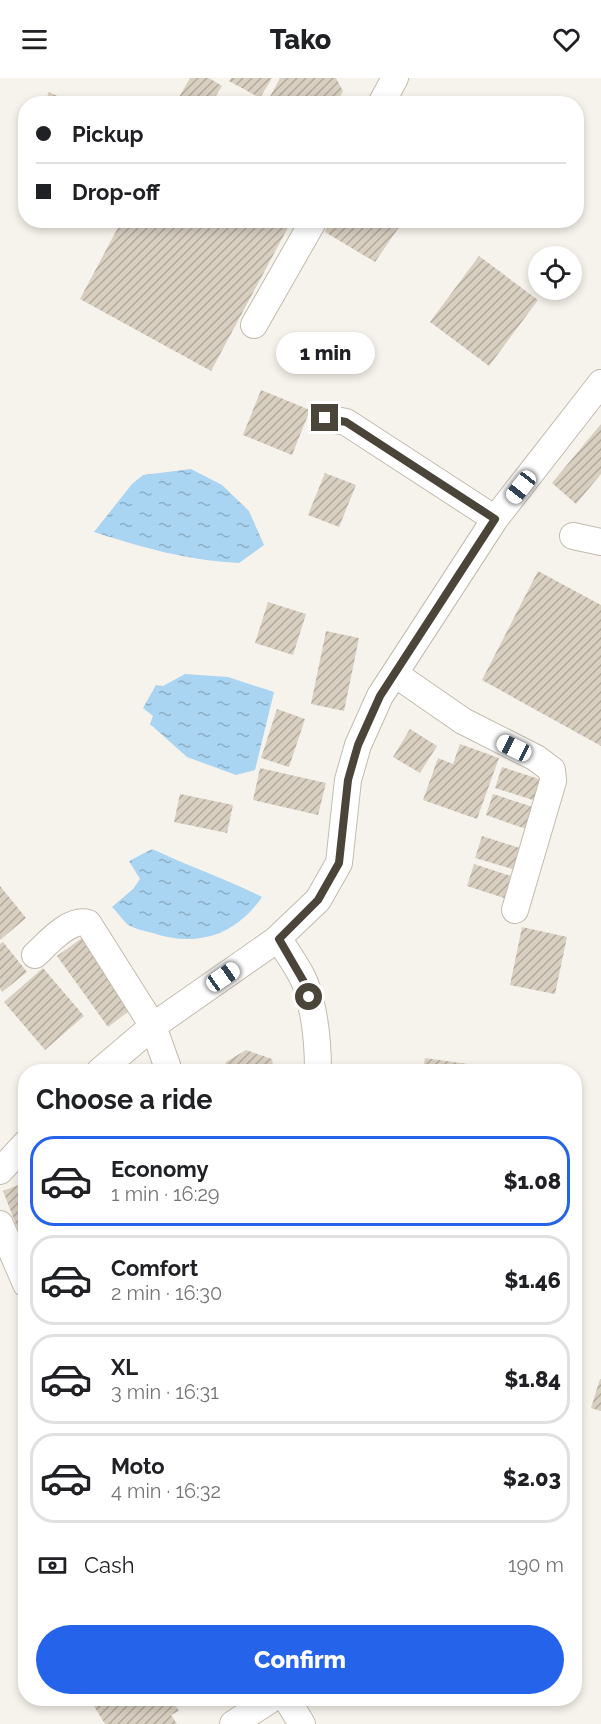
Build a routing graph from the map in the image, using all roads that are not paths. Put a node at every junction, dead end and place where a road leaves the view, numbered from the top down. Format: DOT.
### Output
graph roads {
  1 [pos="395,78"];
  2 [pos="385,96"];
  3 [pos="309,228"];
  4 [pos="254,325"];
  5 [pos="601,383"];
  6 [pos="325,418"];
  7 [pos="495,519"];
  8 [pos="573,536"];
  9 [pos="601,542"];
  10 [pos="395,674"];
  11 [pos="515,910"];
  12 [pos="279,939"];
  13 [pos="35,955"];
  14 [pos="153,1026"];
  15 [pos="108,1064"];
  16 [pos="167,1064"];
  17 [pos="317,1064"];
  18 [pos="18,1152"];
  19 [pos="0,1171"];
  20 [pos="0,1224"];
  21 [pos="18,1266"];
  22 [pos="293,1706"];
  23 [pos="233,1724"];
  1 -- 2 [label="street"];
  3 -- 4 [label="street"];
  5 -- 7 [label="street"];
  6 -- 7 [label="street"];
  7 -- 10 [label="street"];
  8 -- 9 [label="street"];
  10 -- 11 [label="street"];
  10 -- 12 [label="street"];
  12 -- 14 [label="street"];
  12 -- 17 [label="street"];
  13 -- 14 [label="street"];
  14 -- 15 [label="street"];
  14 -- 16 [label="street"];
  18 -- 19 [label="street"];
  20 -- 21 [label="street"];
  22 -- 23 [label="street"];
}
